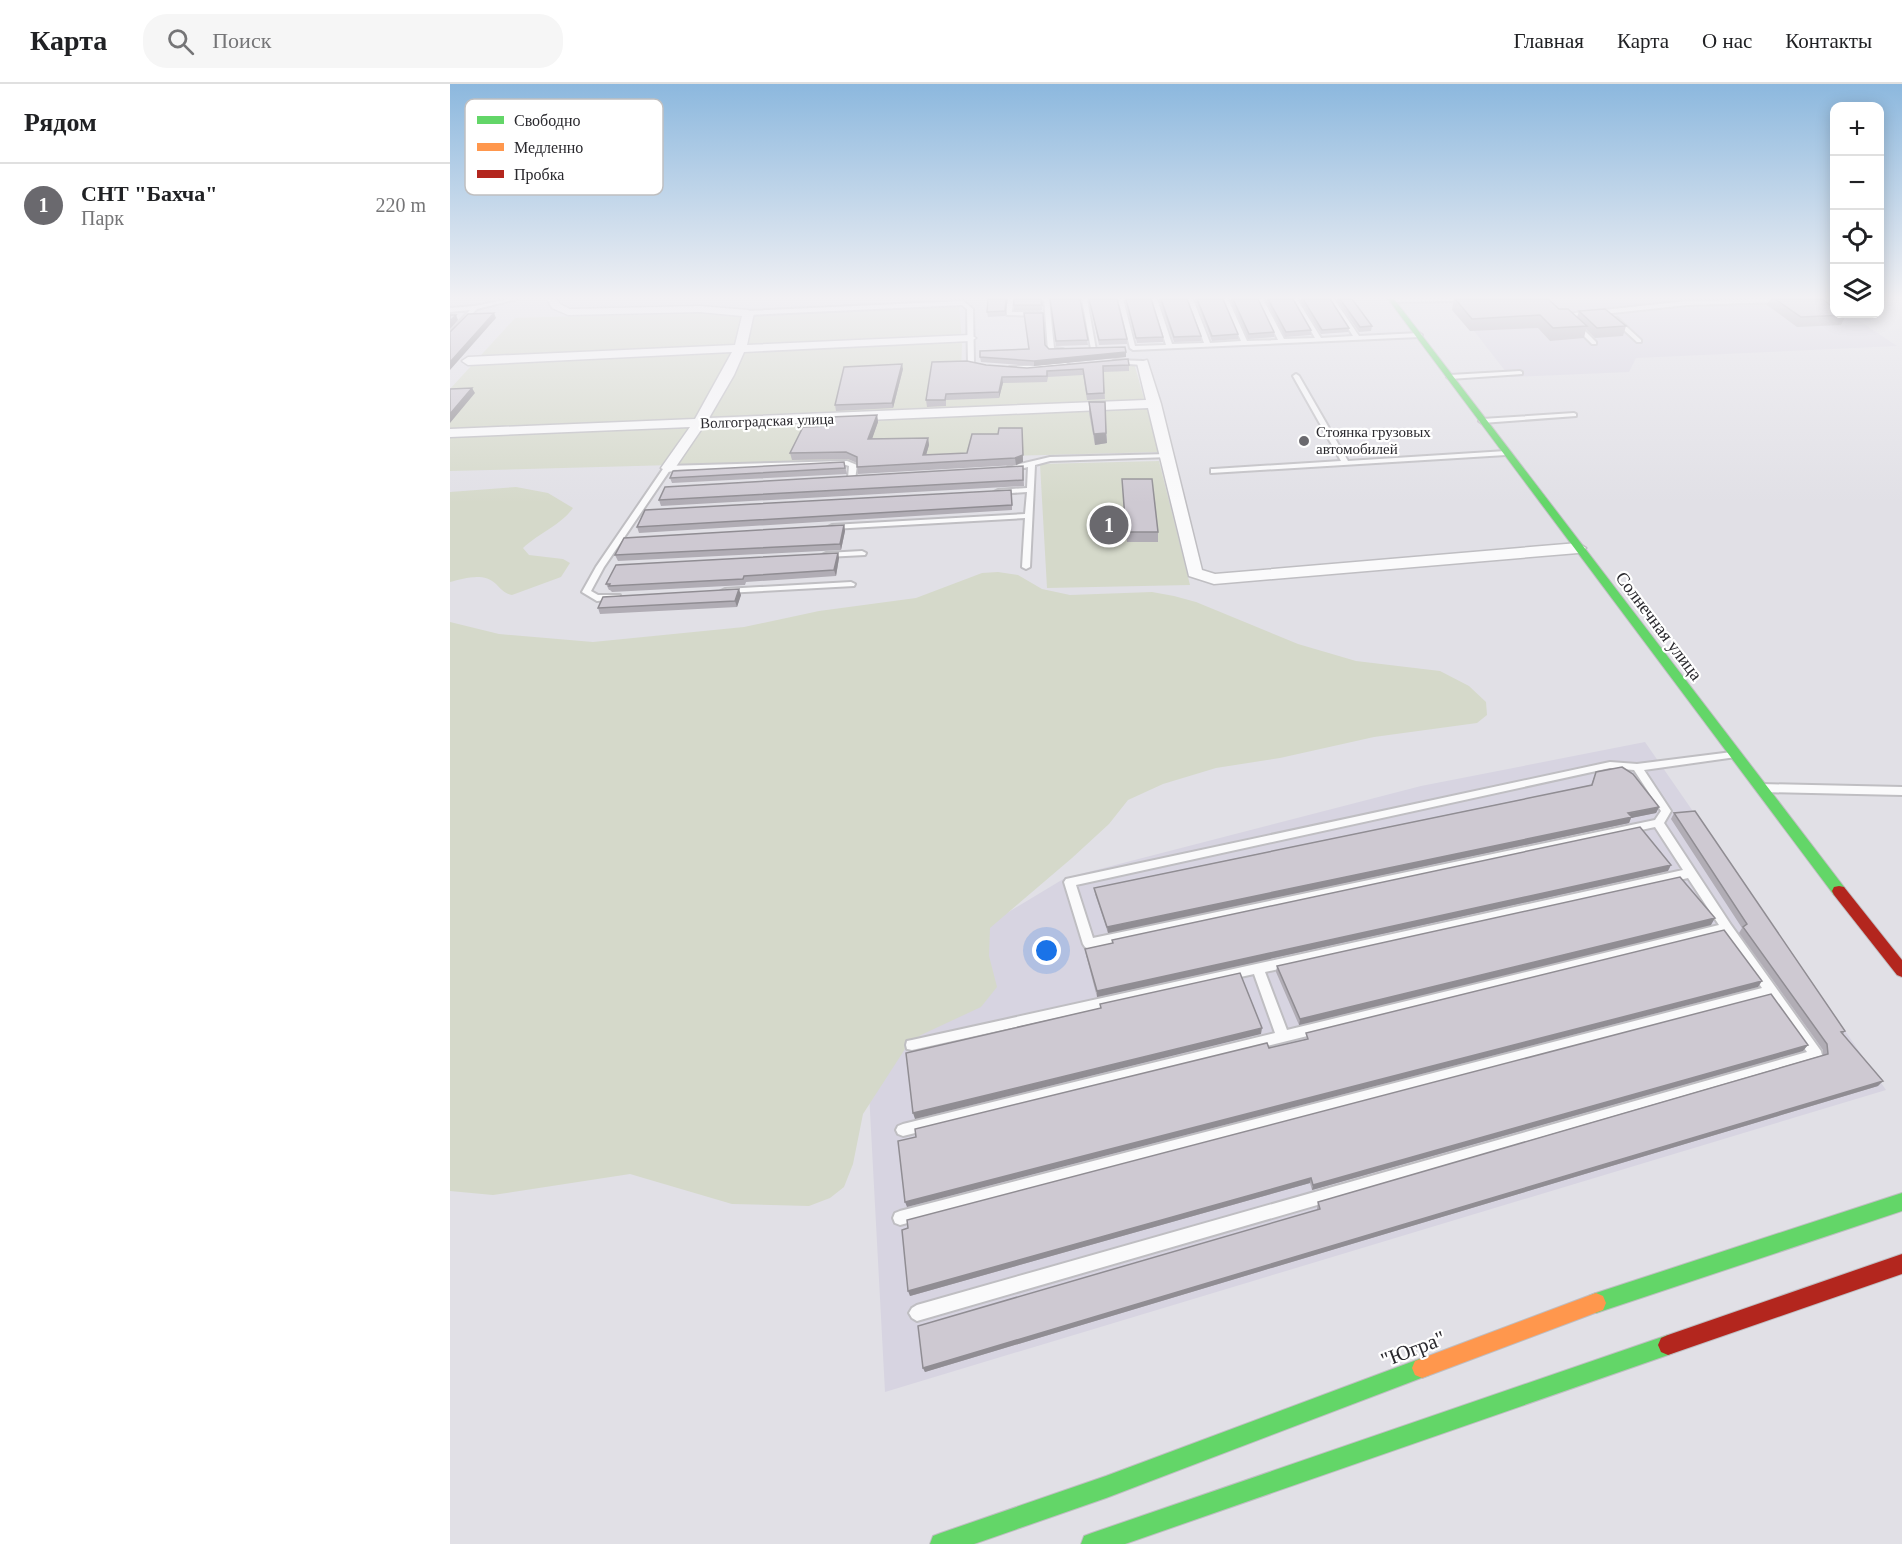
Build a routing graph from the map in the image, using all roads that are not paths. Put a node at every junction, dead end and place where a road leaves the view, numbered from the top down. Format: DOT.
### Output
graph roads {
  1 [pos="730,367"];
  2 [pos="980,367"];
  3 [pos="1040,367"];
  4 [pos="1144,367"];
  5 [pos="1443,367"];
  6 [pos="986,369"];
  7 [pos="999,370"];
  8 [pos="1520,373"];
  9 [pos="1296,376"];
  10 [pos="1450,377"];
  11 [pos="1155,404"];
  12 [pos="1574,415"];
  13 [pos="1482,420"];
  14 [pos="698,424"];
  15 [pos="450,433"];
  16 [pos="1506,453"];
  17 [pos="1168,456"];
  18 [pos="1032,463"];
  19 [pos="1346,463"];
  20 [pos="668,468"];
  21 [pos="1005,469"];
  22 [pos="1214,471"];
  23 [pos="864,477"];
  24 [pos="840,478"];
  25 [pos="852,478"];
  26 [pos="664,488"];
  27 [pos="652,489"];
  28 [pos="1031,490"];
  29 [pos="983,493"];
  30 [pos="648,511"];
  31 [pos="636,512"];
  32 [pos="1029,516"];
  33 [pos="818,528"];
  34 [pos="630,538"];
  35 [pos="618,539"];
  36 [pos="1578,548"];
  37 [pos="862,554"];
  38 [pos="814,556"];
  39 [pos="612,566"];
  40 [pos="600,567"];
  41 [pos="1026,567"];
  42 [pos="851,584"];
  43 [pos="712,592"];
  44 [pos="632,596"];
  45 [pos="1734,754"];
  46 [pos="1637,767"];
  47 [pos="1759,788"];
  48 [pos="1902,791"];
  49 [pos="1658,823"];
  50 [pos="1690,873"];
  51 [pos="1727,927"];
  52 [pos="1258,969"];
  53 [pos="1902,971"];
  54 [pos="1770,991"];
  55 [pos="1283,1037"];
  56 [pos="912,1045"];
  57 [pos="903,1130"];
  58 [pos="1902,1202"];
  59 [pos="900,1218"];
  60 [pos="1902,1264"];
  61 [pos="917,1313"];
  62 [pos="941,1544"];
  63 [pos="1092,1544"];
  1 -- 14 [label="street"];
  2 -- 6 [label="lane"];
  3 -- 7 [label="lane"];
  4 -- 11 [label="street"];
  5 -- 10 [label="main road, Солнечная улица"];
  8 -- 10 [label="lane"];
  9 -- 19 [label="lane"];
  10 -- 13 [label="main road, Солнечная улица"];
  11 -- 14 [label="street, Волгоградская улица"];
  11 -- 17 [label="street"];
  12 -- 13 [label="lane"];
  13 -- 16 [label="main road, Солнечная улица"];
  14 -- 15 [label="street, Волгоградская улица"];
  14 -- 20 [label="street"];
  16 -- 19 [label="lane"];
  16 -- 36 [label="main road, Солнечная улица"];
  17 -- 18 [label="lane"];
  17 -- 36 [label="street"];
  18 -- 21 [label="lane"];
  18 -- 28 [label="lane"];
  19 -- 22 [label="lane"];
  20 -- 25 [label="lane"];
  20 -- 27 [label="lane"];
  23 -- 25 [label="lane"];
  24 -- 25 [label="lane"];
  26 -- 27 [label="lane"];
  27 -- 31 [label="lane"];
  28 -- 29 [label="lane"];
  28 -- 32 [label="lane"];
  30 -- 31 [label="lane"];
  31 -- 35 [label="lane"];
  32 -- 33 [label="lane"];
  32 -- 41 [label="lane"];
  34 -- 35 [label="lane"];
  35 -- 40 [label="lane"];
  36 -- 45 [label="main road, Солнечная улица"];
  37 -- 38 [label="lane"];
  39 -- 40 [label="lane"];
  40 -- 44 [label="lane"];
  42 -- 43 [label="lane"];
  45 -- 46 [label="lane"];
  45 -- 47 [label="main road, Солнечная улица"];
  46 -- 49 [label="lane"];
  46 -- 49 [label="lane"];
  47 -- 48 [label="lane"];
  47 -- 53 [label="main road, Солнечная улица"];
  49 -- 50 [label="lane"];
  50 -- 51 [label="lane"];
  50 -- 52 [label="lane"];
  51 -- 54 [label="lane"];
  51 -- 55 [label="lane"];
  52 -- 55 [label="lane"];
  52 -- 56 [label="lane"];
  54 -- 59 [label="lane"];
  54 -- 61 [label="lane"];
  55 -- 57 [label="lane"];
  58 -- 62 [label="main road, \"Югра\""];
  60 -- 63 [label="main road"];
}
